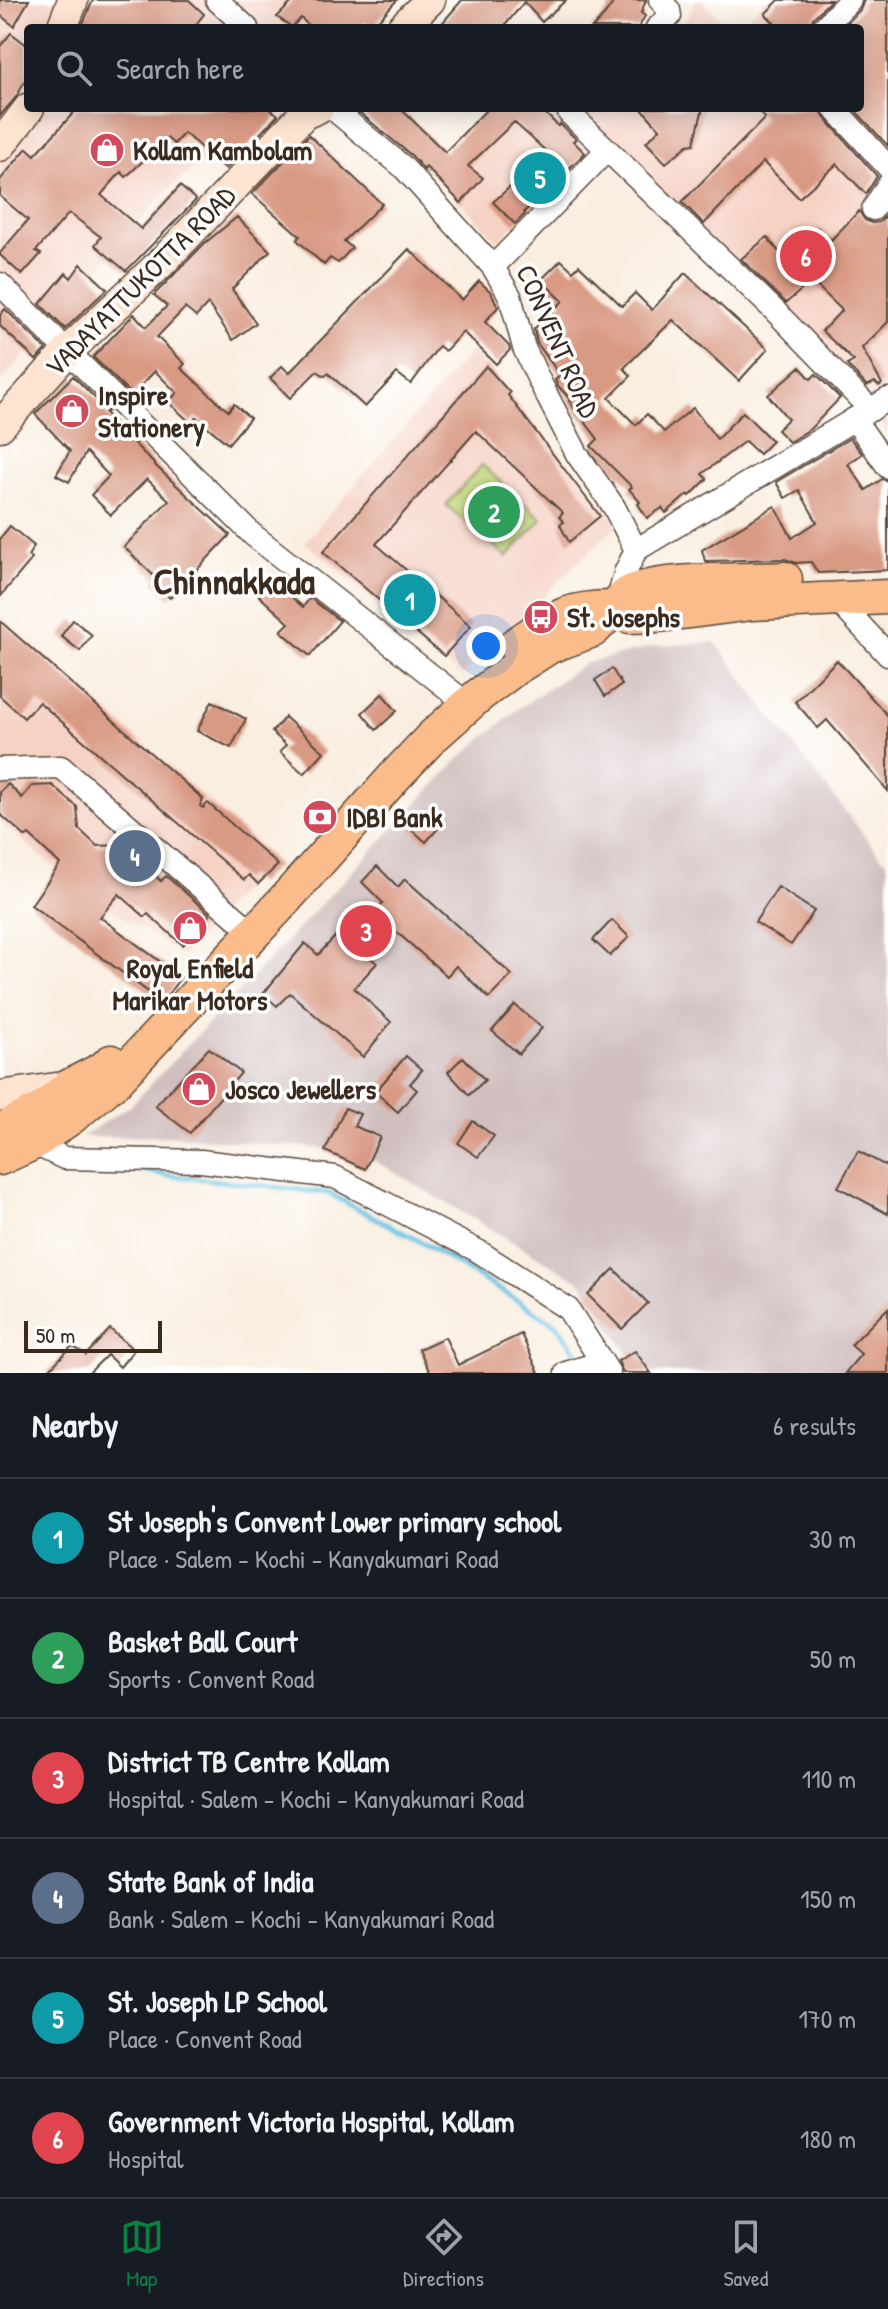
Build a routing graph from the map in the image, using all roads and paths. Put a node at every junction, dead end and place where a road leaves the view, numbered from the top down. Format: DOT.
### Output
graph roads {
  1 [pos="73,0"];
  2 [pos="217,0"];
  3 [pos="430,0"];
  4 [pos="660,0"];
  5 [pos="850,0"];
  6 [pos="64,24"];
  7 [pos="243,24"];
  8 [pos="406,24"];
  9 [pos="661,24"];
  10 [pos="827,24"];
  11 [pos="26,112"];
  12 [pos="309,112"];
  13 [pos="337,112"];
  14 [pos="569,112"];
  15 [pos="838,112"];
  16 [pos="0,146"];
  17 [pos="606,151"];
  18 [pos="888,167"];
  19 [pos="888,185"];
  20 [pos="873,209"];
  21 [pos="493,267"];
  22 [pos="0,284"];
  23 [pos="68,351"];
  24 [pos="871,409"];
  25 [pos="0,426"];
  26 [pos="888,467"];
  27 [pos="636,550"];
  28 [pos="888,576"];
  29 [pos="888,597"];
  30 [pos="836,599"];
  31 [pos="615,608"];
  32 [pos="888,655"];
  33 [pos="456,695"];
  34 [pos="0,769"];
  35 [pos="242,923"];
  36 [pos="70,1086"];
  37 [pos="0,1096"];
  38 [pos="0,1131"];
  39 [pos="33,1143"];
  40 [pos="0,1158"];
  41 [pos="605,1367"];
  42 [pos="566,1373"];
  1 -- 6 [label="street"];
  2 -- 7 [label="street"];
  3 -- 8 [label="street"];
  4 -- 9 [label="street"];
  5 -- 10 [label="street"];
  11 -- 16 [label="street"];
  12 -- 23 [label="street, VADAYATTUKOTTA ROAD"];
  13 -- 21 [label="street, CONVENT ROAD"];
  14 -- 17 [label="street"];
  15 -- 18 [label="street"];
  17 -- 21 [label="street"];
  17 -- 24 [label="street"];
  19 -- 20 [label="street"];
  21 -- 27 [label="street, CONVENT ROAD"];
  22 -- 23 [label="street"];
  23 -- 25 [label="street, VADAYATTUKOTTA ROAD"];
  23 -- 33 [label="street"];
  24 -- 26 [label="street"];
  24 -- 27 [label="street"];
  27 -- 31 [label="street"];
  28 -- 31 [label="main road"];
  29 -- 30 [label="main road"];
  30 -- 31 [label="main road"];
  30 -- 32 [label="street"];
  31 -- 33 [label="main road"];
  31 -- 39 [label="main road"];
  33 -- 35 [label="main road"];
  34 -- 35 [label="street"];
  35 -- 36 [label="main road"];
  36 -- 37 [label="street"];
  36 -- 38 [label="main road"];
  39 -- 40 [label="main road"];
  39 -- 41 [label="street"];
  41 -- 42 [label="street"];
}
